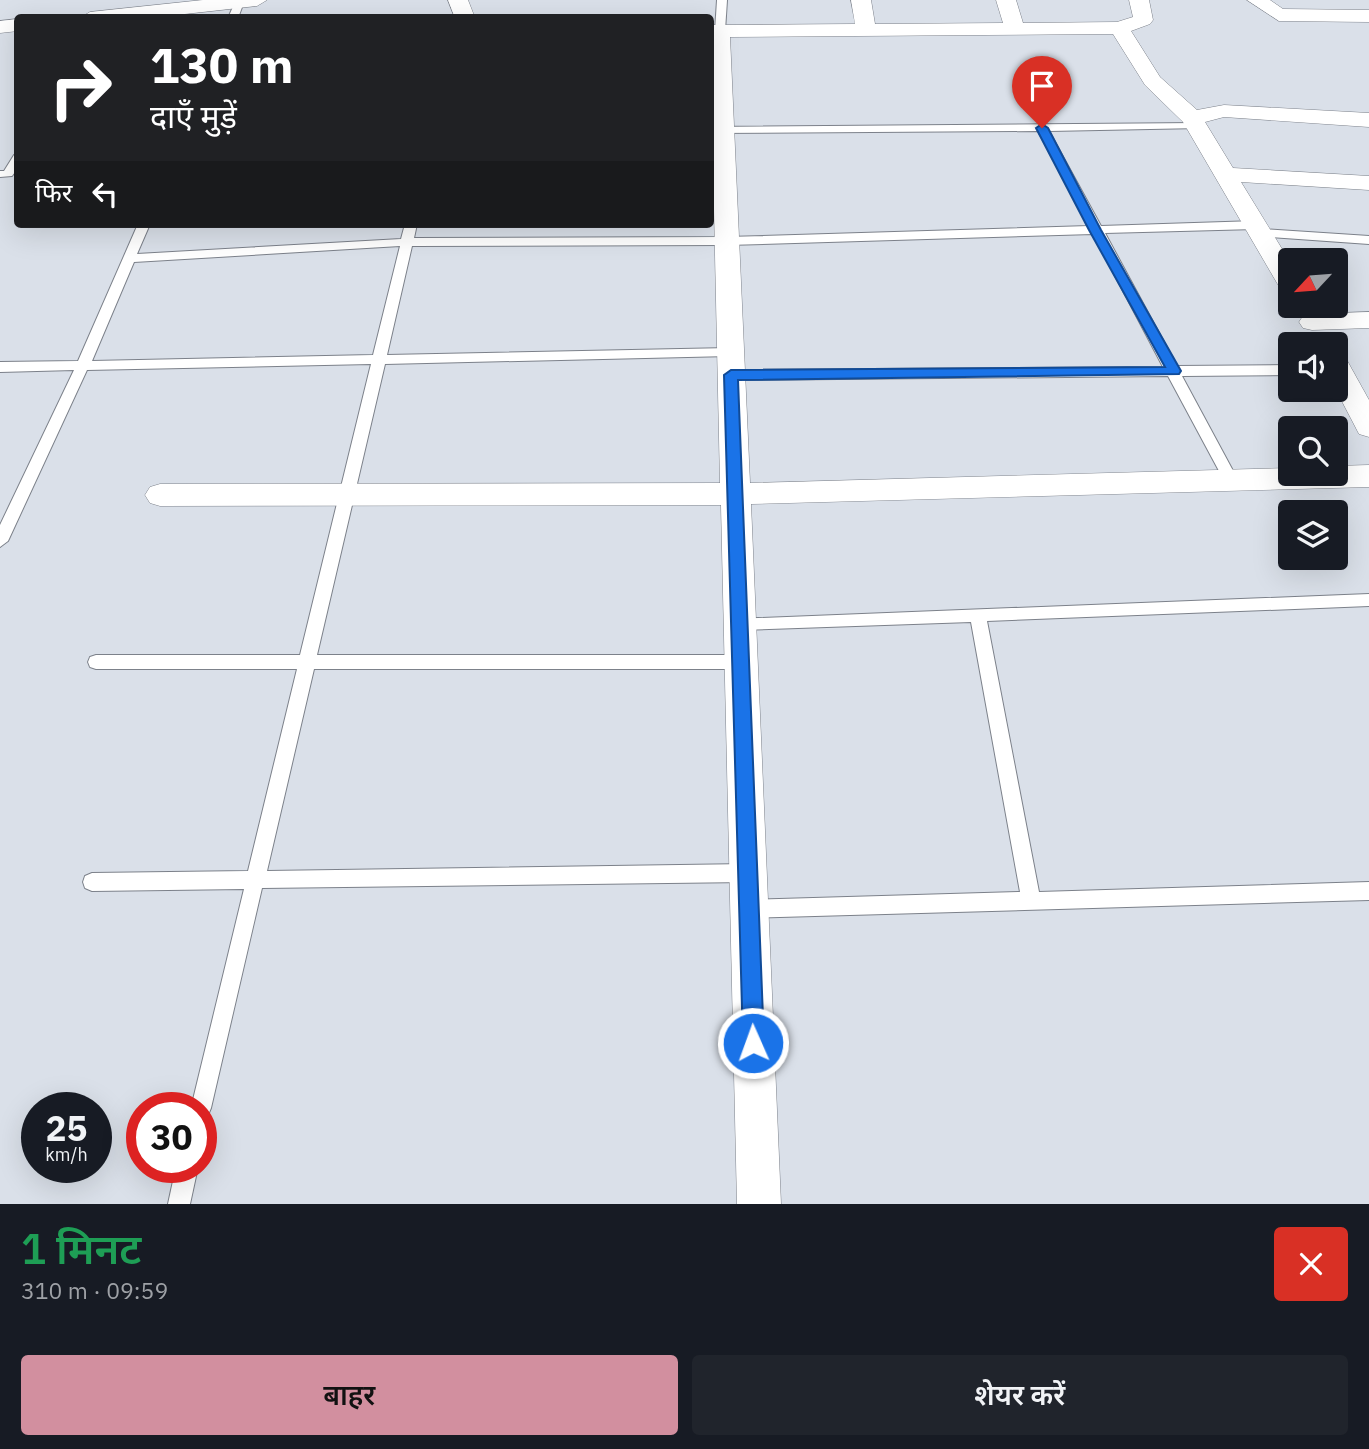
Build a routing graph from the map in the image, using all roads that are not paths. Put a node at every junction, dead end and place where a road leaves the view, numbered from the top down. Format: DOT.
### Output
graph roads {
  1 [pos="861,0"];
  2 [pos="1006,0"];
  3 [pos="1139,0"];
  4 [pos="1258,0"];
  5 [pos="243,6"];
  6 [pos="136,14"];
  7 [pos="1369,16"];
  8 [pos="718,21"];
  9 [pos="1119,28"];
  10 [pos="1015,29"];
  11 [pos="866,30"];
  12 [pos="1369,120"];
  13 [pos="1195,122"];
  14 [pos="1042,128"];
  15 [pos="717,130"];
  16 [pos="14,163"];
  17 [pos="0,174"];
  18 [pos="1226,174"];
  19 [pos="1369,183"];
  20 [pos="142,228"];
  21 [pos="410,228"];
  22 [pos="1259,229"];
  23 [pos="1095,230"];
  24 [pos="1369,240"];
  25 [pos="727,241"];
  26 [pos="407,242"];
  27 [pos="129,258"];
  28 [pos="1278,262"];
  29 [pos="1348,318"];
  30 [pos="1369,320"];
  31 [pos="379,359"];
  32 [pos="731,363"];
  33 [pos="83,365"];
  34 [pos="0,367"];
  35 [pos="1278,370"];
  36 [pos="1174,371"];
  37 [pos="1348,384"];
  38 [pos="1365,411"];
  39 [pos="1369,476"];
  40 [pos="1231,480"];
  41 [pos="347,494"];
  42 [pos="735,494"];
  43 [pos="160,495"];
  44 [pos="0,541"];
  45 [pos="1369,600"];
  46 [pos="978,615"];
  47 [pos="740,624"];
  48 [pos="96,662"];
  49 [pos="307,662"];
  50 [pos="741,662"];
  51 [pos="748,873"];
  52 [pos="255,881"];
  53 [pos="92,882"];
  54 [pos="1369,891"];
  55 [pos="1031,901"];
  56 [pos="749,909"];
  57 [pos="205,1092"];
  58 [pos="183,1183"];
  59 [pos="178,1204"];
  60 [pos="759,1204"];
  1 -- 11 [label="street"];
  2 -- 10 [label="street"];
  3 -- 9 [label="street"];
  4 -- 7 [label="street"];
  5 -- 6 [label="street"];
  8 -- 11 [label="street"];
  8 -- 15 [label="street"];
  9 -- 10 [label="street"];
  9 -- 13 [label="street"];
  10 -- 11 [label="street"];
  12 -- 13 [label="street"];
  13 -- 14 [label="lane"];
  13 -- 18 [label="street"];
  14 -- 15 [label="lane"];
  14 -- 23 [label="lane"];
  15 -- 25 [label="street"];
  16 -- 17 [label="lane"];
  18 -- 19 [label="street"];
  18 -- 22 [label="street"];
  20 -- 27 [label="lane"];
  21 -- 26 [label="lane"];
  22 -- 23 [label="lane"];
  22 -- 24 [label="lane"];
  22 -- 28 [label="street"];
  23 -- 25 [label="lane"];
  23 -- 36 [label="lane"];
  25 -- 26 [label="lane"];
  25 -- 32 [label="street"];
  26 -- 27 [label="lane"];
  26 -- 31 [label="lane"];
  27 -- 33 [label="lane"];
  29 -- 30 [label="street"];
  31 -- 32 [label="lane"];
  31 -- 33 [label="lane"];
  31 -- 41 [label="lane"];
  32 -- 36 [label="lane"];
  32 -- 42 [label="street"];
  33 -- 34 [label="lane"];
  33 -- 44 [label="lane"];
  35 -- 36 [label="lane"];
  36 -- 40 [label="lane"];
  37 -- 38 [label="street"];
  39 -- 40 [label="street"];
  40 -- 42 [label="street"];
  41 -- 42 [label="street"];
  41 -- 43 [label="street"];
  41 -- 49 [label="lane"];
  42 -- 47 [label="street"];
  45 -- 46 [label="lane"];
  46 -- 47 [label="lane"];
  46 -- 55 [label="lane"];
  47 -- 50 [label="street"];
  48 -- 49 [label="lane"];
  49 -- 50 [label="lane"];
  49 -- 52 [label="lane"];
  50 -- 51 [label="street"];
  51 -- 52 [label="lane"];
  51 -- 56 [label="street"];
  52 -- 53 [label="lane"];
  52 -- 57 [label="lane"];
  54 -- 55 [label="lane"];
  55 -- 56 [label="lane"];
  56 -- 60 [label="street"];
  58 -- 59 [label="lane"];
}
